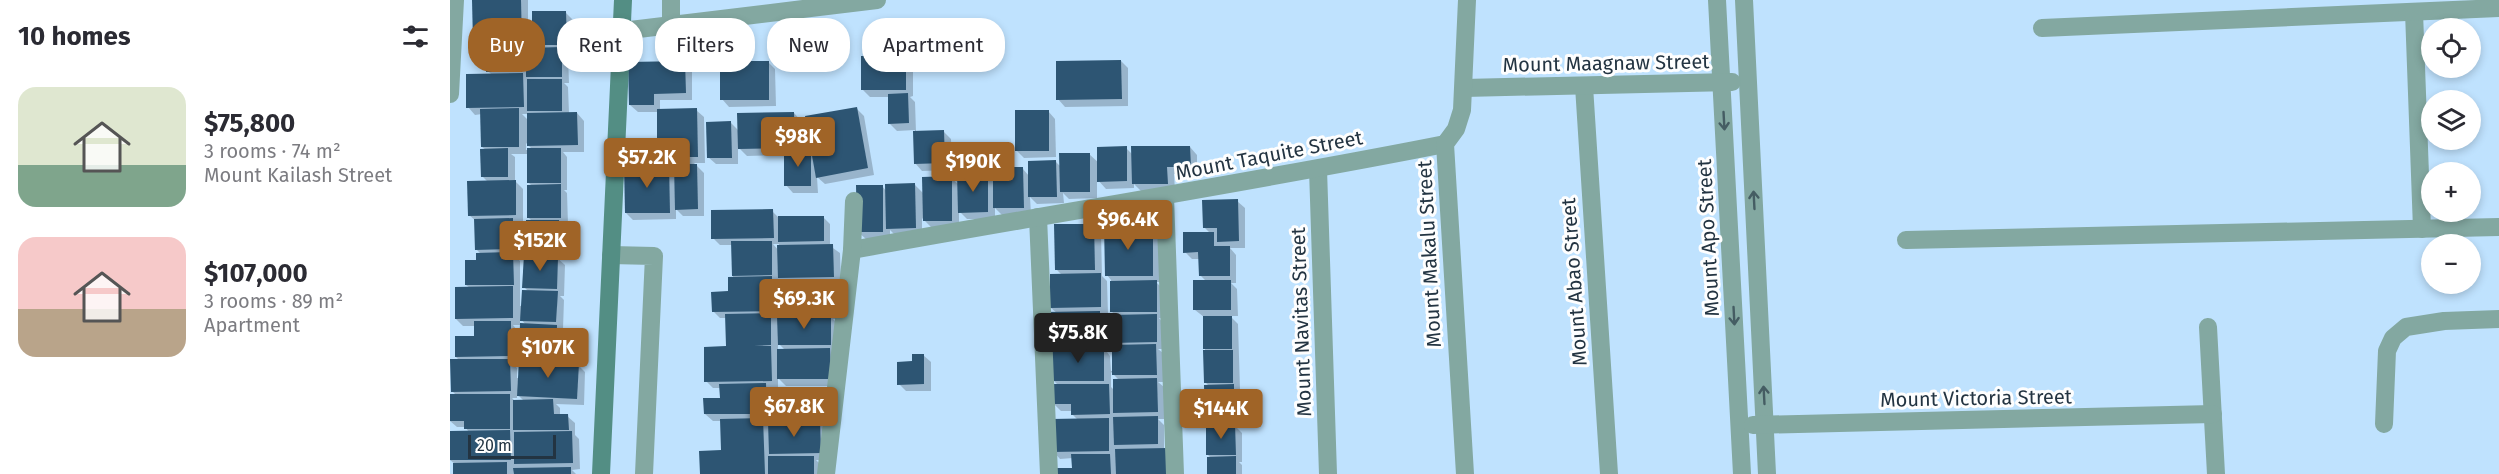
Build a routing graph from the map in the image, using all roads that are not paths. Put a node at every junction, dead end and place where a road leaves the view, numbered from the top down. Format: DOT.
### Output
graph roads {
  1 [pos="455,0"];
  2 [pos="623,0"];
  3 [pos="671,0"];
  4 [pos="877,0"];
  5 [pos="1467,0"];
  6 [pos="1717,0"];
  7 [pos="1744,0"];
  8 [pos="2499,8"];
  9 [pos="2414,12"];
  10 [pos="622,18"];
  11 [pos="671,18"];
  12 [pos="734,18"];
  13 [pos="2042,28"];
  14 [pos="620,72"];
  15 [pos="1748,81"];
  16 [pos="450,82"];
  17 [pos="1722,82"];
  18 [pos="1584,86"];
  19 [pos="1464,88"];
  20 [pos="450,94"];
  21 [pos="1445,144"];
  22 [pos="1318,169"];
  23 [pos="1165,197"];
  24 [pos="854,201"];
  25 [pos="1038,217"];
  26 [pos="2499,227"];
  27 [pos="2422,229"];
  28 [pos="1906,240"];
  29 [pos="852,250"];
  30 [pos="611,255"];
  31 [pos="2499,319"];
  32 [pos="2208,327"];
  33 [pos="2213,414"];
  34 [pos="2384,424"];
  35 [pos="1765,425"];
  36 [pos="1740,426"];
  37 [pos="601,474"];
  38 [pos="644,474"];
  39 [pos="826,474"];
  40 [pos="1049,474"];
  41 [pos="1175,474"];
  42 [pos="1328,474"];
  43 [pos="1465,474"];
  44 [pos="1609,474"];
  45 [pos="1742,474"];
  46 [pos="1767,474"];
  47 [pos="2216,474"];
  1 -- 16 [label="street"];
  2 -- 10 [label="street"];
  3 -- 11 [label="street"];
  4 -- 12 [label="street"];
  5 -- 19 [label="street, Mount Makalu Street"];
  6 -- 17 [label="street, Mount Apo Street"];
  7 -- 15 [label="street"];
  8 -- 9 [label="street"];
  9 -- 13 [label="street"];
  9 -- 27 [label="street"];
  14 -- 30 [label="street"];
  15 -- 17 [label="street, Mount Maagnaw Street"];
  35 -- 15 [label="street, one-way"];
  16 -- 20 [label="street"];
  17 -- 18 [label="street, Mount Maagnaw Street"];
  17 -- 36 [label="street, Mount Apo Street, one-way"];
  18 -- 19 [label="street, Mount Maagnaw Street"];
  18 -- 44 [label="street, Mount Abao Street"];
  19 -- 21 [label="street, Mount Makalu Street"];
  21 -- 22 [label="street, Mount Taquite Street"];
  21 -- 43 [label="street, Mount Makalu Street"];
  22 -- 23 [label="street, Mount Taquite Street"];
  22 -- 42 [label="street, Mount Navitas Street"];
  23 -- 25 [label="street, Mount Taquite Street"];
  23 -- 41 [label="street"];
  24 -- 29 [label="street"];
  25 -- 29 [label="street, Mount Taquite Street"];
  25 -- 40 [label="street"];
  26 -- 27 [label="street"];
  27 -- 28 [label="street"];
  29 -- 39 [label="street"];
  30 -- 37 [label="street"];
  30 -- 38 [label="street"];
  31 -- 34 [label="street"];
  32 -- 33 [label="street"];
  33 -- 35 [label="street, Mount Victoria Street"];
  33 -- 47 [label="street"];
  35 -- 36 [label="street, Mount Victoria Street"];
  35 -- 46 [label="street"];
  36 -- 45 [label="street, Mount Apo Street"];
}
